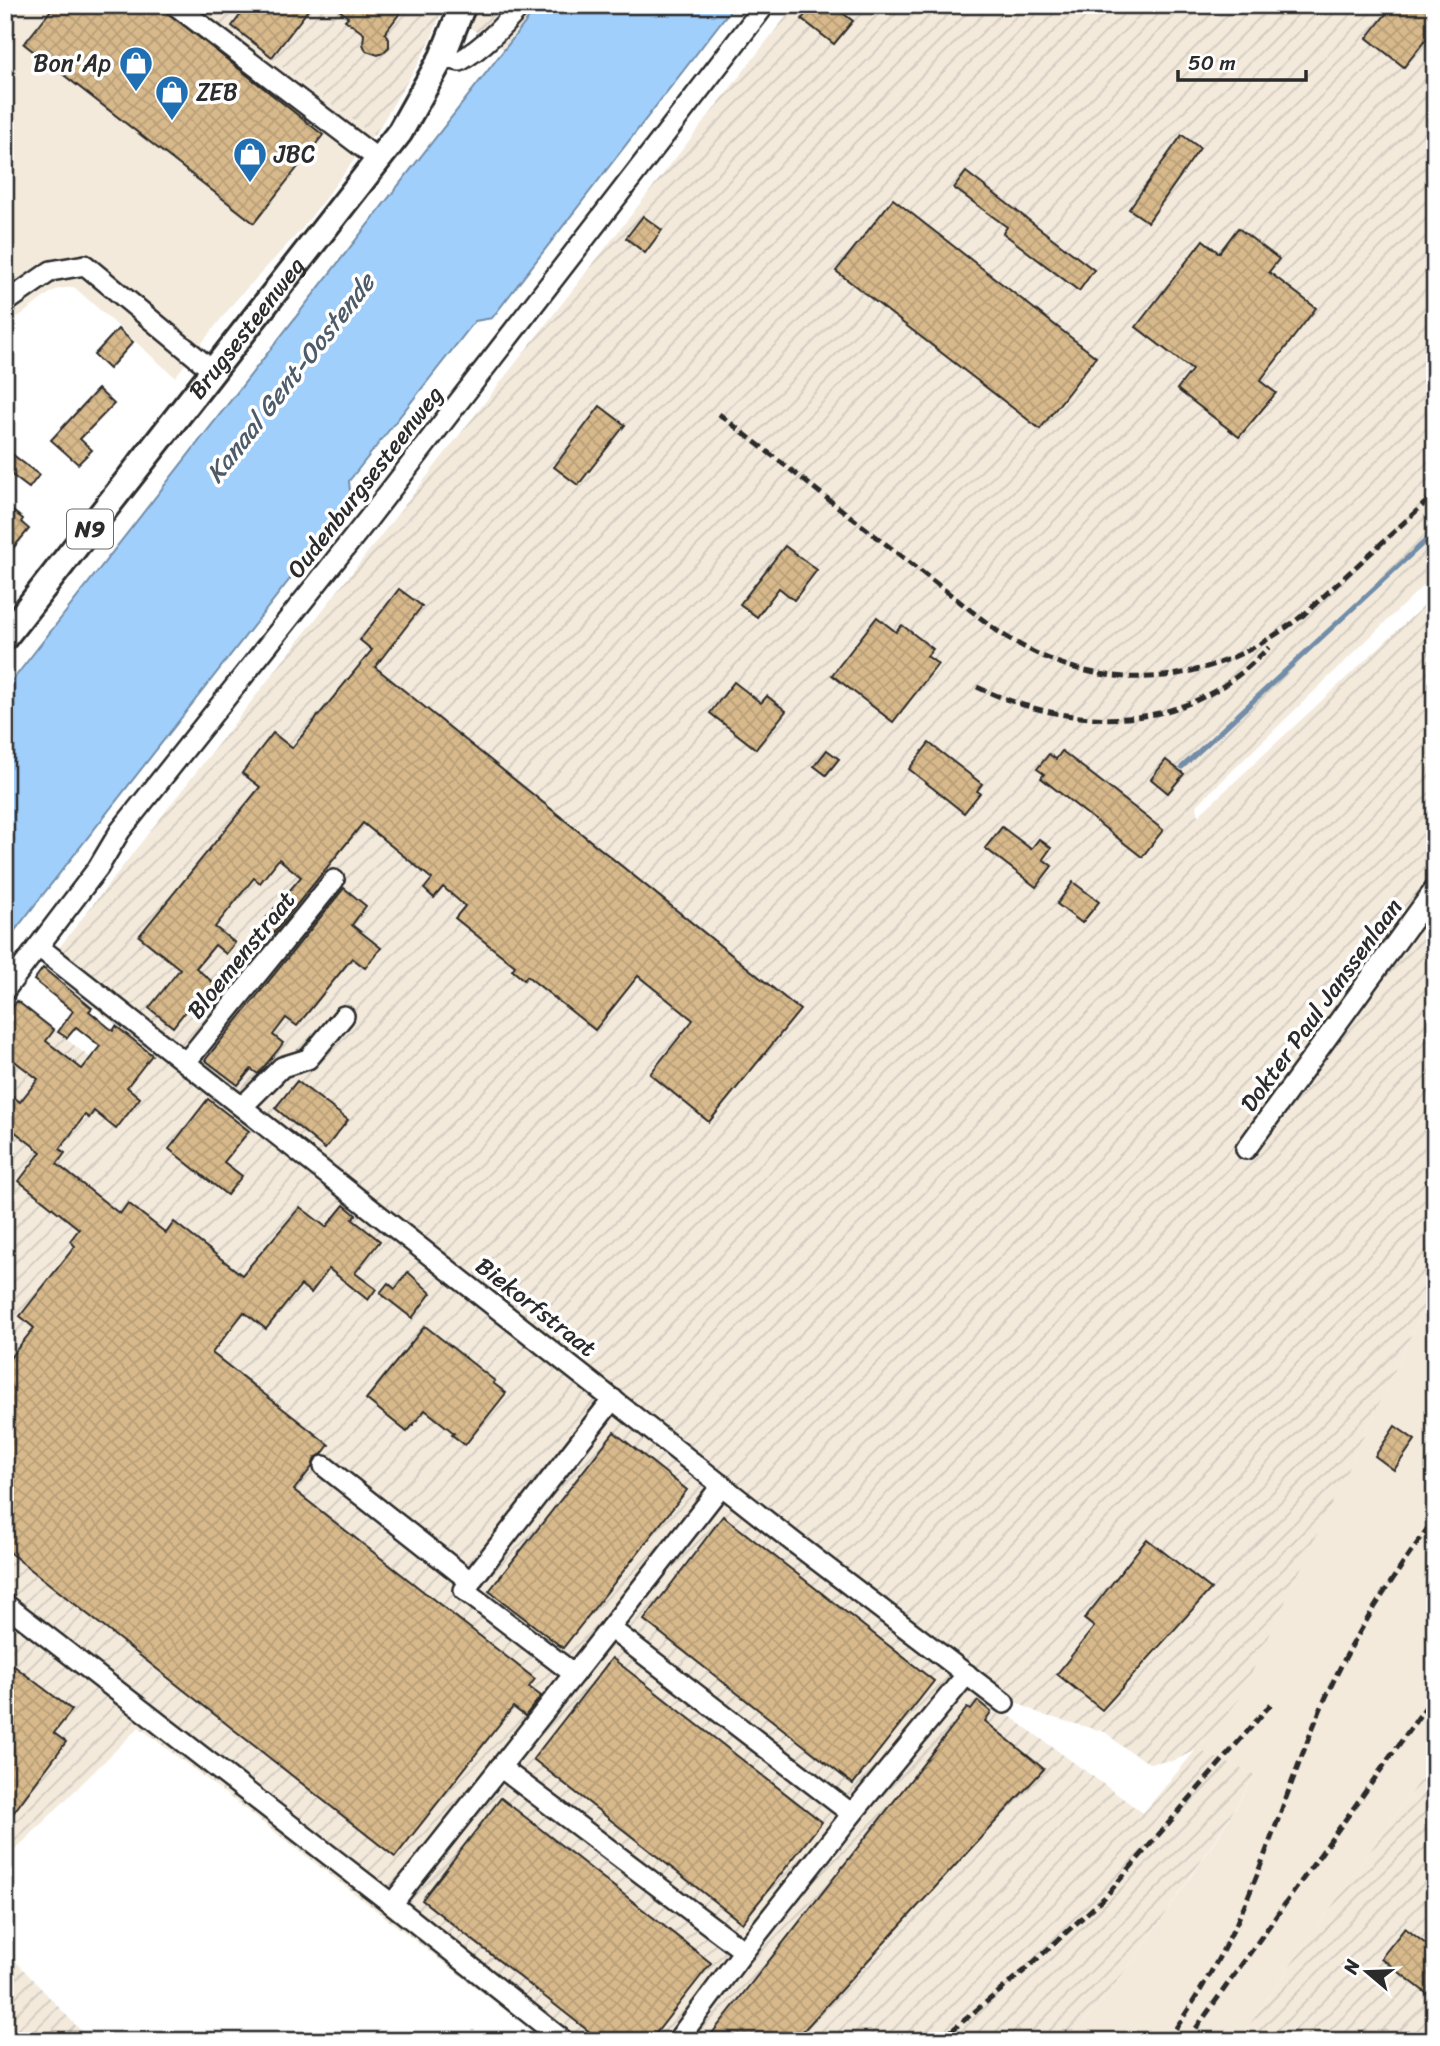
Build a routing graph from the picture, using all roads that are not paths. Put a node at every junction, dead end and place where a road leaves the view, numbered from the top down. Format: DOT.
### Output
graph roads {
  1 [pos="175,5"];
  2 [pos="463,5"];
  3 [pos="522,5"];
  4 [pos="765,5"];
  5 [pos="442,57"];
  6 [pos="379,160"];
  7 [pos="5,303"];
  8 [pos="213,371"];
  9 [pos="9,623"];
  10 [pos="334,880"];
  11 [pos="1435,889"];
  12 [pos="39,947"];
  13 [pos="5,990"];
  14 [pos="344,1016"];
  15 [pos="186,1062"];
  16 [pos="243,1106"];
  17 [pos="1246,1149"];
  18 [pos="612,1399"];
  19 [pos="324,1466"];
  20 [pos="722,1485"];
  21 [pos="471,1581"];
  22 [pos="5,1604"];
  23 [pos="610,1628"];
  24 [pos="575,1674"];
  25 [pos="967,1674"];
  26 [pos="1004,1703"];
  27 [pos="500,1767"];
  28 [pos="852,1814"];
  29 [pos="392,1904"];
  30 [pos="744,1951"];
  31 [pos="564,2041"];
  32 [pos="677,2041"];
  1 -- 6 [label="street"];
  2 -- 5 [label="main road, Brugsesteenweg / N9"];
  3 -- 5 [label="street"];
  4 -- 12 [label="street, Oudenburgsesteenweg"];
  5 -- 6 [label="main road, Brugsesteenweg / N9"];
  6 -- 8 [label="main road, Brugsesteenweg / N9"];
  7 -- 8 [label="street"];
  8 -- 9 [label="main road, Brugsesteenweg / N9"];
  10 -- 15 [label="street, Bloemenstraat"];
  11 -- 17 [label="street, Dokter Paul Janssenlaan"];
  12 -- 13 [label="street, Oudenburgsesteenweg"];
  12 -- 15 [label="street, Biekorfstraat"];
  14 -- 16 [label="street"];
  15 -- 16 [label="street, Biekorfstraat"];
  16 -- 18 [label="street, Biekorfstraat"];
  18 -- 20 [label="street, Biekorfstraat"];
  18 -- 21 [label="street"];
  19 -- 21 [label="street"];
  20 -- 23 [label="street"];
  20 -- 25 [label="street, Biekorfstraat"];
  21 -- 24 [label="street"];
  22 -- 29 [label="street"];
  23 -- 24 [label="street"];
  23 -- 28 [label="street"];
  24 -- 27 [label="street"];
  25 -- 26 [label="street, Biekorfstraat"];
  25 -- 28 [label="street"];
  27 -- 29 [label="street"];
  27 -- 30 [label="street"];
  28 -- 30 [label="street"];
  29 -- 31 [label="street"];
  30 -- 32 [label="street"];
}
